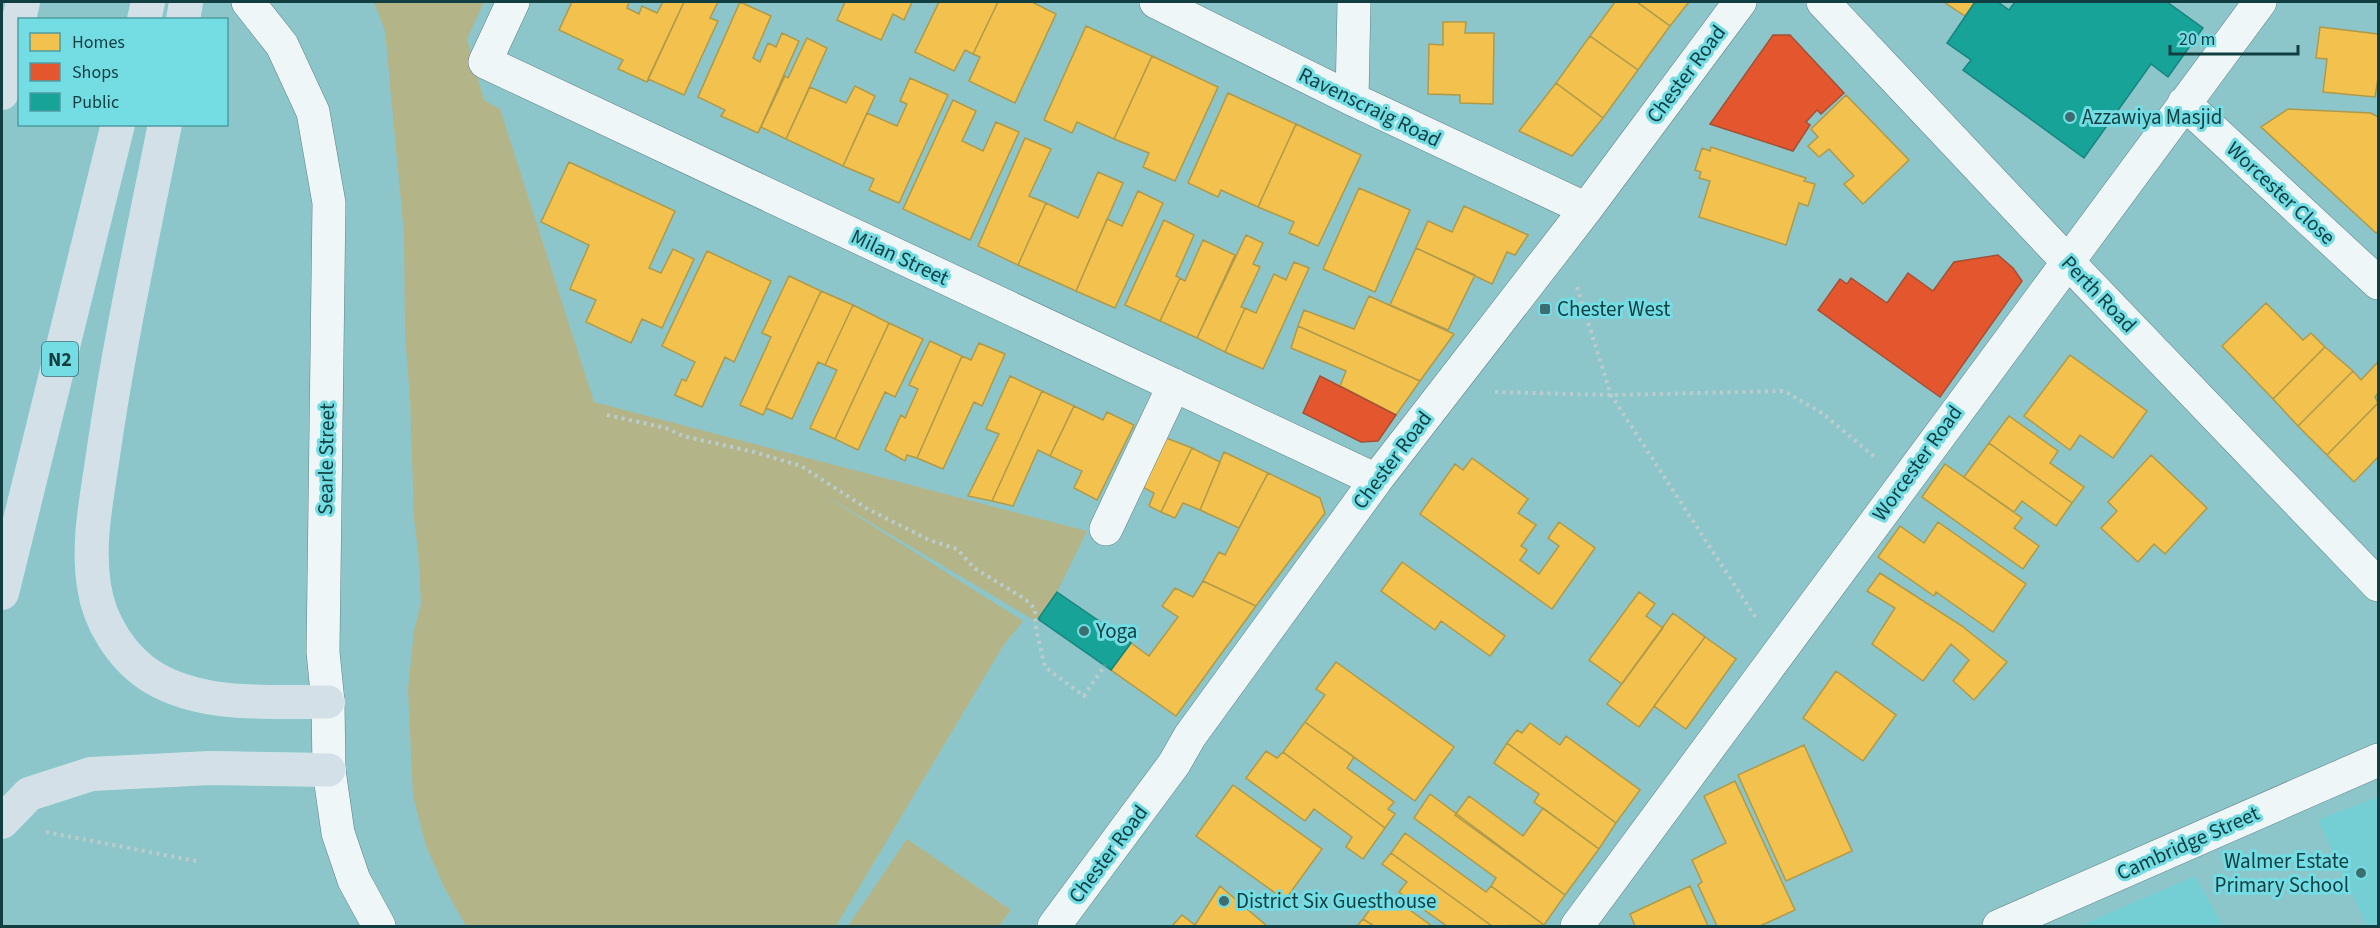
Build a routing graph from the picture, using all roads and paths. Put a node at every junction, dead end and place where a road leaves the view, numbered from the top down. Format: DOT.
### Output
graph roads {
  1 [pos="23,2"];
  2 [pos="148,2"];
  3 [pos="186,2"];
  4 [pos="248,2"];
  5 [pos="513,2"];
  6 [pos="1156,2"];
  7 [pos="1354,2"];
  8 [pos="1740,2"];
  9 [pos="1823,2"];
  10 [pos="2260,2"];
  11 [pos="19,18"];
  12 [pos="144,18"];
  13 [pos="183,18"];
  14 [pos="18,24"];
  15 [pos="2,93"];
  16 [pos="1352,99"];
  17 [pos="2184,103"];
  18 [pos="118,126"];
  19 [pos="165,126"];
  20 [pos="1586,209"];
  21 [pos="1552,253"];
  22 [pos="2067,261"];
  23 [pos="2379,283"];
  24 [pos="1173,385"];
  25 [pos="1492,392"];
  26 [pos="1611,395"];
  27 [pos="607,415"];
  28 [pos="1908,475"];
  29 [pos="1376,480"];
  30 [pos="1106,529"];
  31 [pos="2379,585"];
  32 [pos="2,593"];
  33 [pos="1776,656"];
  34 [pos="1105,665"];
  35 [pos="328,702"];
  36 [pos="2379,760"];
  37 [pos="329,770"];
  38 [pos="2,822"];
  39 [pos="36,830"];
  40 [pos="196,861"];
  41 [pos="379,927"];
  42 [pos="1054,927"];
  43 [pos="1576,927"];
  44 [pos="1999,927"];
  1 -- 11 [label="highway"];
  2 -- 12 [label="highway"];
  3 -- 13 [label="highway"];
  4 -- 35 [label="street, Searle Street"];
  5 -- 24 [label="street, Milan Street"];
  6 -- 16 [label="street, Ravenscraig Road"];
  7 -- 16 [label="street"];
  8 -- 20 [label="street, Chester Road"];
  9 -- 22 [label="street, Perth Road"];
  10 -- 17 [label="street, Worcester Road"];
  14 -- 15 [label="highway"];
  16 -- 20 [label="street, Ravenscraig Road"];
  17 -- 22 [label="street, Worcester Road"];
  17 -- 23 [label="street, Worcester Close"];
  18 -- 32 [label="highway, N2"];
  19 -- 35 [label="highway"];
  20 -- 21 [label="street, Chester Road"];
  21 -- 26 [label="path"];
  21 -- 29 [label="street, Chester Road"];
  22 -- 28 [label="street, Worcester Road"];
  22 -- 31 [label="street, Perth Road"];
  24 -- 29 [label="street, Milan Street"];
  24 -- 30 [label="street"];
  25 -- 26 [label="path"];
  26 -- 28 [label="path"];
  26 -- 33 [label="path"];
  27 -- 34 [label="path"];
  28 -- 33 [label="street, Worcester Road"];
  29 -- 42 [label="street, Chester Road"];
  33 -- 43 [label="street, Worcester Road"];
  35 -- 37 [label="street, Searle Street"];
  36 -- 44 [label="street, Cambridge Street"];
  37 -- 38 [label="highway"];
  37 -- 41 [label="street, Searle Street"];
  39 -- 40 [label="path"];
}
